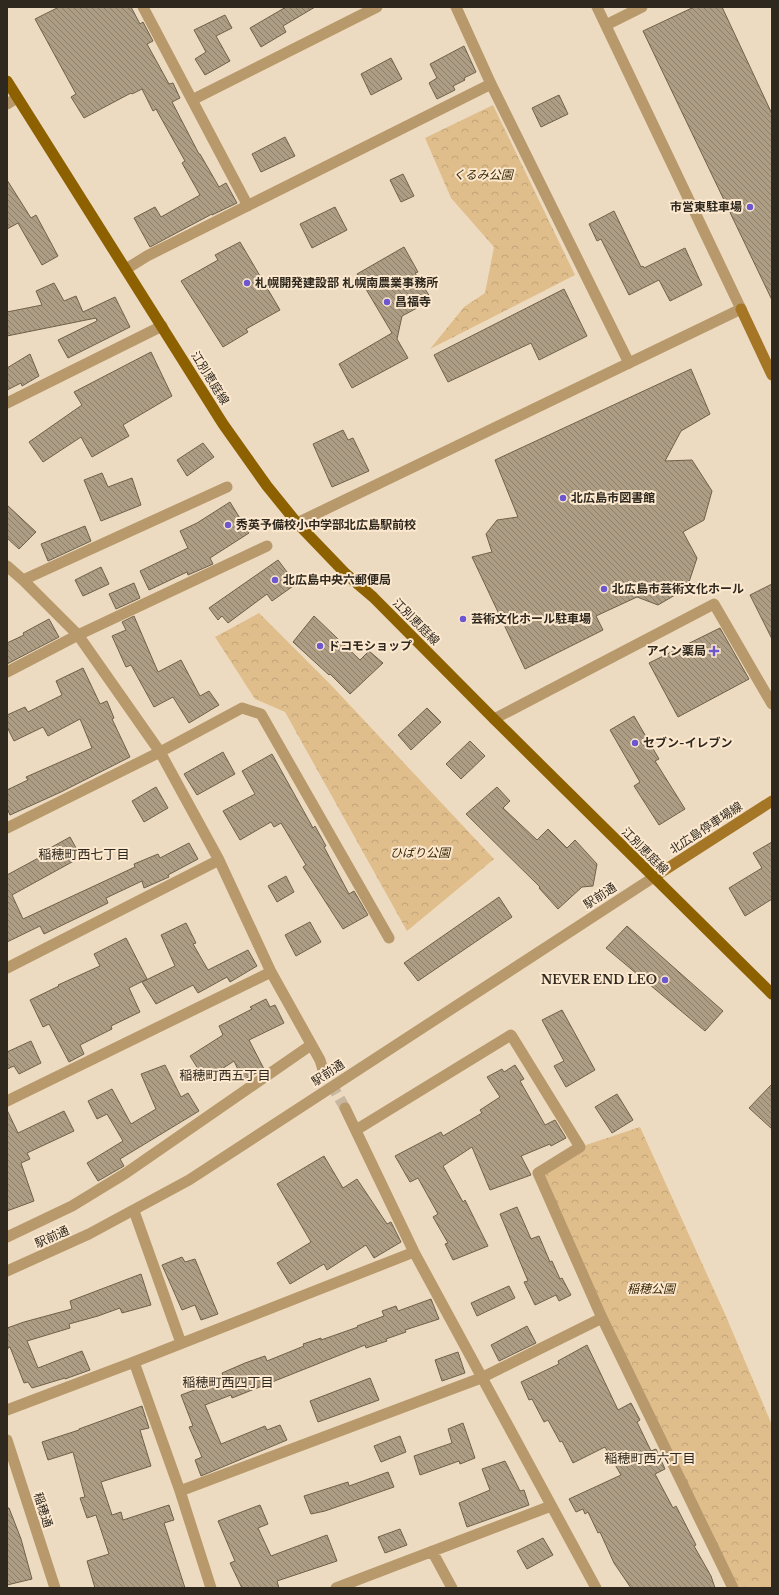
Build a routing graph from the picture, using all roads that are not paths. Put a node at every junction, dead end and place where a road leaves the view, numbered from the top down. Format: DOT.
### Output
graph roads {
  1 [pos="143,7"];
  2 [pos="377,7"];
  3 [pos="456,7"];
  4 [pos="597,7"];
  5 [pos="642,7"];
  6 [pos="606,24"];
  7 [pos="7,81"];
  8 [pos="491,84"];
  9 [pos="17,98"];
  10 [pos="192,100"];
  11 [pos="7,104"];
  12 [pos="248,206"];
  13 [pos="126,269"];
  14 [pos="741,309"];
  15 [pos="162,326"];
  16 [pos="629,363"];
  17 [pos="772,375"];
  18 [pos="7,403"];
  19 [pos="228,488"];
  20 [pos="297,523"];
  21 [pos="267,546"];
  22 [pos="7,566"];
  23 [pos="23,580"];
  24 [pos="78,635"];
  25 [pos="7,672"];
  26 [pos="772,704"];
  27 [pos="494,719"];
  28 [pos="160,752"];
  29 [pos="772,801"];
  30 [pos="7,828"];
  31 [pos="219,860"];
  32 [pos="654,877"];
  33 [pos="389,938"];
  34 [pos="7,968"];
  35 [pos="271,972"];
  36 [pos="772,994"];
  37 [pos="311,1045"];
  38 [pos="323,1070"];
  39 [pos="7,1101"];
  40 [pos="345,1108"];
  41 [pos="356,1130"];
  42 [pos="134,1211"];
  43 [pos="7,1237"];
  44 [pos="414,1252"];
  45 [pos="7,1271"];
  46 [pos="602,1318"];
  47 [pos="181,1343"];
  48 [pos="134,1362"];
  49 [pos="481,1378"];
  50 [pos="7,1410"];
  51 [pos="7,1440"];
  52 [pos="180,1491"];
  53 [pos="551,1506"];
  54 [pos="432,1551"];
  55 [pos="55,1588"];
  56 [pos="211,1588"];
  57 [pos="336,1588"];
  58 [pos="452,1588"];
  59 [pos="596,1588"];
  60 [pos="733,1588"];
  1 -- 10 [label="street"];
  2 -- 10 [label="street"];
  3 -- 8 [label="street"];
  4 -- 6 [label="street"];
  5 -- 6 [label="street"];
  6 -- 14 [label="street"];
  7 -- 9 [label="main road, 江別恵庭線"];
  8 -- 12 [label="street"];
  8 -- 16 [label="street"];
  9 -- 11 [label="street"];
  9 -- 13 [label="main road, 江別恵庭線"];
  10 -- 12 [label="street"];
  12 -- 13 [label="street"];
  13 -- 15 [label="main road, 江別恵庭線"];
  14 -- 16 [label="street"];
  14 -- 17 [label="main road"];
  15 -- 18 [label="street"];
  15 -- 20 [label="main road, 江別恵庭線"];
  16 -- 20 [label="street"];
  19 -- 23 [label="street"];
  20 -- 27 [label="main road, 江別恵庭線"];
  21 -- 24 [label="street"];
  22 -- 23 [label="street"];
  23 -- 24 [label="street"];
  24 -- 25 [label="street"];
  24 -- 28 [label="street"];
  26 -- 27 [label="street"];
  27 -- 32 [label="main road, 江別恵庭線"];
  28 -- 30 [label="street"];
  28 -- 31 [label="street"];
  28 -- 33 [label="street"];
  29 -- 32 [label="main road, 北広島停車場線"];
  31 -- 34 [label="street"];
  31 -- 35 [label="street"];
  32 -- 36 [label="main road, 江別恵庭線"];
  32 -- 42 [label="street, 駅前通"];
  35 -- 37 [label="street"];
  35 -- 39 [label="street"];
  37 -- 38 [label="street"];
  37 -- 43 [label="street"];
  40 -- 41 [label="street"];
  41 -- 44 [label="street"];
  41 -- 46 [label="street"];
  42 -- 45 [label="street, 駅前通"];
  42 -- 47 [label="street"];
  44 -- 47 [label="street"];
  44 -- 49 [label="street"];
  46 -- 49 [label="street"];
  46 -- 60 [label="street"];
  47 -- 48 [label="street"];
  48 -- 50 [label="street"];
  48 -- 52 [label="street"];
  49 -- 52 [label="street"];
  49 -- 53 [label="street"];
  51 -- 55 [label="street, 稲穂通"];
  52 -- 56 [label="street"];
  53 -- 54 [label="street"];
  53 -- 59 [label="street"];
  54 -- 57 [label="street"];
  54 -- 58 [label="street"];
}
